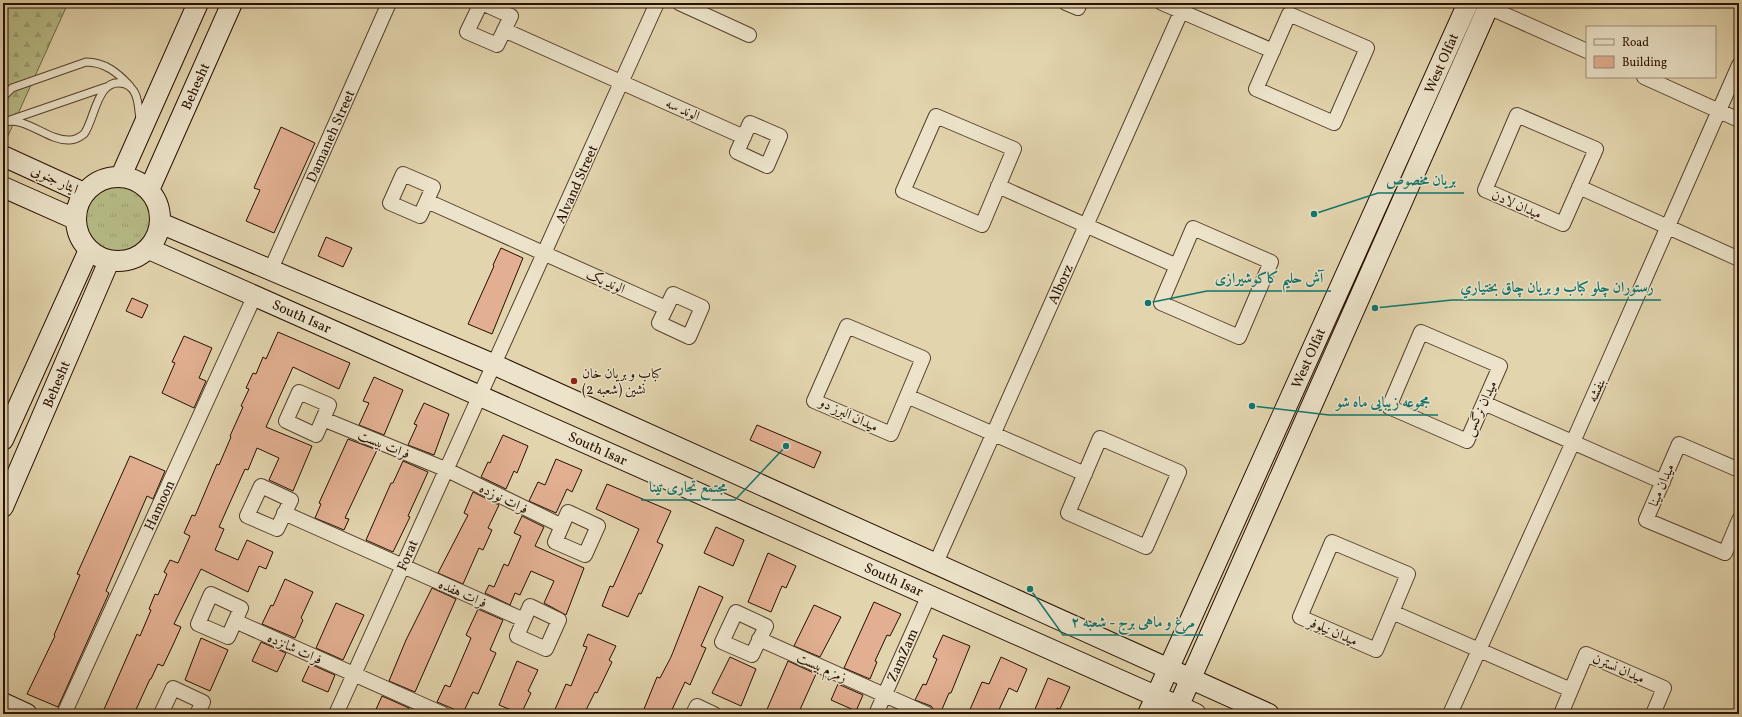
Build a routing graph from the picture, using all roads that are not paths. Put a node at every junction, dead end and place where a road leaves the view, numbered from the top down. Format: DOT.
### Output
graph roads {
  1 [pos="198,3"];
  2 [pos="232,3"];
  3 [pos="389,3"];
  4 [pos="481,3"];
  5 [pos="657,3"];
  6 [pos="679,3"];
  7 [pos="1066,3"];
  8 [pos="1080,3"];
  9 [pos="1162,3"];
  10 [pos="1468,3"];
  11 [pos="1489,5"];
  12 [pos="1183,8"];
  13 [pos="504,30"];
  14 [pos="749,35"];
  15 [pos="1586,51"];
  16 [pos="1273,52"];
  17 [pos="1739,65"];
  18 [pos="1646,78"];
  19 [pos="622,82"];
  20 [pos="108,86"];
  21 [pos="131,88"];
  22 [pos="3,97"];
  23 [pos="1719,111"];
  24 [pos="1739,120"];
  25 [pos="5,122"];
  26 [pos="142,129"];
  27 [pos="744,137"];
  28 [pos="3,156"];
  29 [pos="121,176"];
  30 [pos="998,186"];
  31 [pos="1579,186"];
  32 [pos="3,187"];
  33 [pos="149,190"];
  34 [pos="84,193"];
  35 [pos="427,201"];
  36 [pos="75,219"];
  37 [pos="160,224"];
  38 [pos="1086,226"];
  39 [pos="1667,226"];
  40 [pos="149,249"];
  41 [pos="89,250"];
  42 [pos="545,253"];
  43 [pos="1739,259"];
  44 [pos="109,261"];
  45 [pos="1177,266"];
  46 [pos="271,269"];
  47 [pos="255,295"];
  48 [pos="666,308"];
  49 [pos="495,365"];
  50 [pos="480,396"];
  51 [pos="907,396"];
  52 [pos="1484,403"];
  53 [pos="323,419"];
  54 [pos="993,434"];
  55 [pos="3,440"];
  56 [pos="1573,442"];
  57 [pos="445,470"];
  58 [pos="1739,470"];
  59 [pos="1085,474"];
  60 [pos="1663,482"];
  61 [pos="3,507"];
  62 [pos="284,513"];
  63 [pos="1739,520"];
  64 [pos="562,526"];
  65 [pos="935,564"];
  66 [pos="402,566"];
  67 [pos="929,595"];
  68 [pos="1392,612"];
  69 [pos="524,620"];
  70 [pos="235,621"];
  71 [pos="760,639"];
  72 [pos="1479,650"];
  73 [pos="1168,669"];
  74 [pos="354,674"];
  75 [pos="1191,678"];
  76 [pos="1571,690"];
  77 [pos="884,695"];
  78 [pos="1156,695"];
  79 [pos="3,703"];
  80 [pos="1176,710"];
  81 [pos="27,714"];
  82 [pos="64,714"];
  83 [pos="161,714"];
  84 [pos="197,714"];
  85 [pos="336,714"];
  86 [pos="443,714"];
  87 [pos="694,714"];
  88 [pos="714,714"];
  89 [pos="876,714"];
  90 [pos="926,714"];
  91 [pos="1148,714"];
  92 [pos="1196,714"];
  93 [pos="1269,714"];
  94 [pos="1450,714"];
  95 [pos="1560,714"];
  96 [pos="1653,714"];
  1 -- 26 [label="main road"];
  2 -- 33 [label="main road, Behesht"];
  3 -- 46 [label="street, Damaneh Street"];
  4 -- 13 [label="street"];
  4 -- 13 [label="street"];
  5 -- 19 [label="street, Alvand Street"];
  6 -- 14 [label="street"];
  7 -- 8 [label="street"];
  9 -- 12 [label="street"];
  10 -- 73 [label="main road, West Olfat"];
  11 -- 15 [label="street"];
  11 -- 75 [label="main road, West Olfat"];
  12 -- 16 [label="street"];
  12 -- 38 [label="street, Alborz"];
  13 -- 19 [label="street, الوند سه"];
  16 -- 16 [label="street"];
  17 -- 23 [label="street, بنفشه"];
  18 -- 23 [label="street"];
  19 -- 27 [label="street, الوند سه"];
  19 -- 42 [label="street, Alvand Street"];
  20 -- 21 [label="lane"];
  20 -- 25 [label="lane"];
  20 -- 25 [label="lane"];
  21 -- 22 [label="lane"];
  21 -- 26 [label="lane"];
  23 -- 24 [label="street"];
  23 -- 39 [label="street, بنفشه"];
  26 -- 29 [label="main road"];
  28 -- 34 [label="main road, ایثار جنوبی"];
  29 -- 33 [label="main road"];
  29 -- 34 [label="main road"];
  30 -- 30 [label="street"];
  30 -- 38 [label="street"];
  31 -- 31 [label="street, میدان لادن"];
  31 -- 39 [label="street"];
  32 -- 36 [label="main road, ایثار جنوبی"];
  33 -- 37 [label="main road"];
  34 -- 36 [label="main road"];
  35 -- 42 [label="street, الوند یک"];
  36 -- 41 [label="main road"];
  37 -- 40 [label="main road"];
  37 -- 46 [label="main road"];
  38 -- 45 [label="street"];
  38 -- 54 [label="street, Alborz"];
  39 -- 43 [label="street"];
  39 -- 56 [label="street, بنفشه"];
  40 -- 44 [label="main road"];
  40 -- 47 [label="main road, South Isar"];
  41 -- 44 [label="main road"];
  41 -- 55 [label="main road, Behesht"];
  42 -- 48 [label="street, الوند یک"];
  42 -- 49 [label="street, Alvand Street"];
  44 -- 61 [label="main road, Behesht"];
  45 -- 45 [label="street"];
  46 -- 49 [label="main road"];
  47 -- 50 [label="main road, South Isar"];
  47 -- 82 [label="street, Hamoon"];
  49 -- 50 [label="street, Alvand Street"];
  49 -- 65 [label="main road"];
  50 -- 57 [label="street, Forat"];
  50 -- 67 [label="main road, South Isar"];
  51 -- 51 [label="street, میدان البرز دو"];
  51 -- 54 [label="street"];
  52 -- 52 [label="street, میدان نرگس"];
  52 -- 56 [label="street"];
  53 -- 57 [label="street, فرات بیست"];
  54 -- 59 [label="street"];
  54 -- 65 [label="street, Alborz"];
  56 -- 60 [label="street"];
  56 -- 72 [label="street, بنفشه"];
  57 -- 64 [label="street, فرات نوزده"];
  57 -- 66 [label="street, Forat"];
  58 -- 60 [label="street, میدان مینا"];
  59 -- 59 [label="street"];
  60 -- 63 [label="street, میدان مینا"];
  62 -- 66 [label="street, فرات هفده"];
  65 -- 73 [label="main road"];
  66 -- 69 [label="street, فرات هفده"];
  66 -- 74 [label="street, Forat"];
  67 -- 77 [label="street, ZamZam"];
  67 -- 78 [label="main road, South Isar"];
  68 -- 68 [label="street, میدان نیلوفر"];
  68 -- 72 [label="street"];
  70 -- 74 [label="street, فرات شانزده"];
  71 -- 77 [label="street, زمزم بیست"];
  72 -- 76 [label="street"];
  72 -- 94 [label="street, بنفشه"];
  73 -- 75 [label="main road"];
  73 -- 78 [label="main road, West Olfat"];
  74 -- 85 [label="street, Forat"];
  74 -- 86 [label="street, فرات شانزده"];
  75 -- 80 [label="main road, West Olfat"];
  75 -- 93 [label="main road"];
  76 -- 95 [label="street, میدان نسترن"];
  76 -- 96 [label="street, میدان نسترن"];
  77 -- 89 [label="street, ZamZam"];
  77 -- 90 [label="street, زمزم بیست"];
  78 -- 80 [label="main road, South Isar"];
  78 -- 91 [label="main road, West Olfat"];
  79 -- 81 [label="main road"];
  80 -- 92 [label="main road, South Isar"];
  83 -- 84 [label="street"];
  87 -- 88 [label="street"];
}
